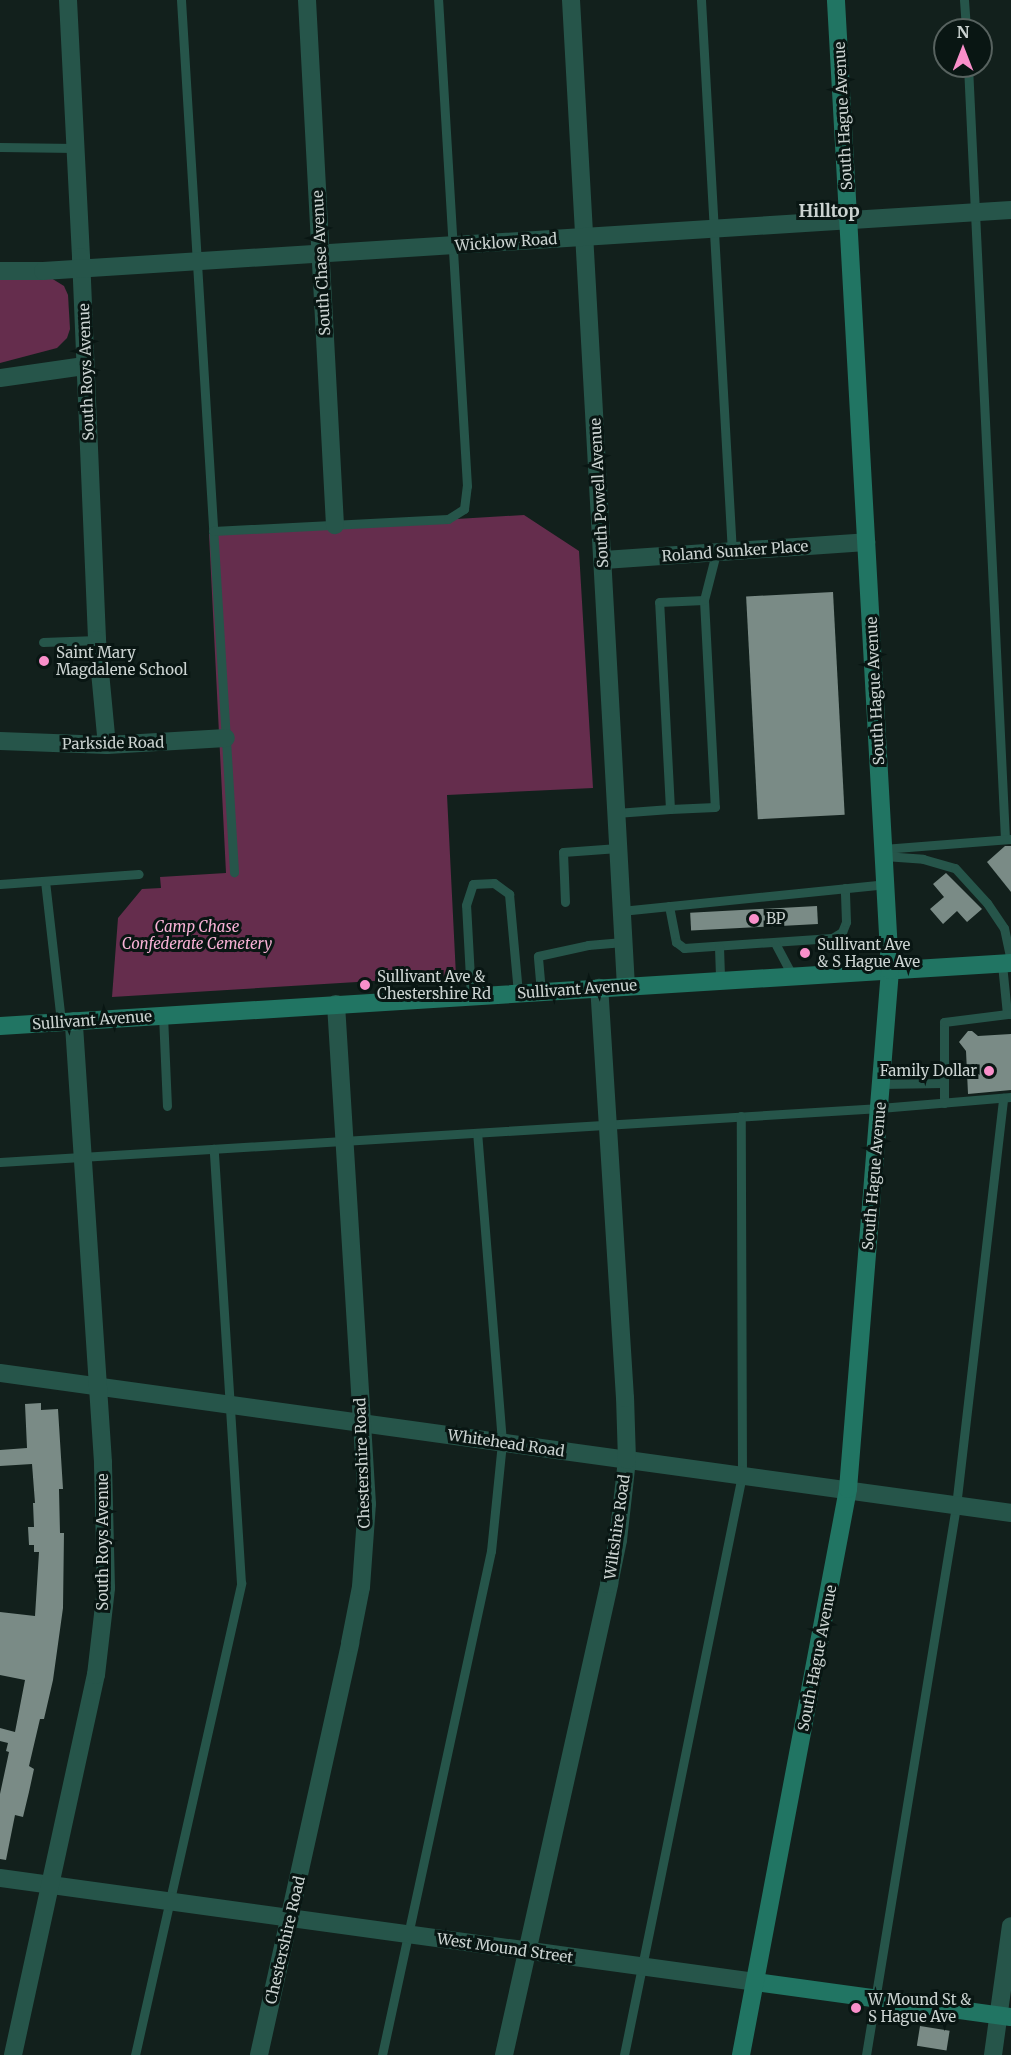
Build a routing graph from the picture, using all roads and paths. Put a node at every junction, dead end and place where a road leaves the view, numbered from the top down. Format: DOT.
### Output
graph roads {
  1 [pos="68,0"];
  2 [pos="181,0"];
  3 [pos="307,0"];
  4 [pos="438,0"];
  5 [pos="571,0"];
  6 [pos="701,0"];
  7 [pos="836,0"];
  8 [pos="964,0"];
  9 [pos="965,18"];
  10 [pos="969,78"];
  11 [pos="0,147"];
  12 [pos="75,148"];
  13 [pos="1011,210"];
  14 [pos="977,212"];
  15 [pos="849,220"];
  16 [pos="713,229"];
  17 [pos="584,237"];
  18 [pos="452,245"];
  19 [pos="320,253"];
  20 [pos="196,261"];
  21 [pos="81,268"];
  22 [pos="0,271"];
  23 [pos="84,366"];
  24 [pos="0,378"];
  25 [pos="334,525"];
  26 [pos="213,531"];
  27 [pos="866,542"];
  28 [pos="724,552"];
  29 [pos="604,560"];
  30 [pos="704,600"];
  31 [pos="97,640"];
  32 [pos="43,642"];
  33 [pos="226,738"];
  34 [pos="0,741"];
  35 [pos="107,745"];
  36 [pos="670,810"];
  37 [pos="616,813"];
  38 [pos="1008,839"];
  39 [pos="618,848"];
  40 [pos="884,853"];
  41 [pos="234,872"];
  42 [pos="139,874"];
  43 [pos="45,881"];
  44 [pos="0,884"];
  45 [pos="885,884"];
  46 [pos="845,888"];
  47 [pos="565,903"];
  48 [pos="669,906"];
  49 [pos="621,911"];
  50 [pos="623,942"];
  51 [pos="775,943"];
  52 [pos="719,947"];
  53 [pos="1008,963"];
  54 [pos="890,970"];
  55 [pos="793,977"];
  56 [pos="720,980"];
  57 [pos="626,986"];
  58 [pos="599,988"];
  59 [pos="541,992"];
  60 [pos="518,993"];
  61 [pos="471,996"];
  62 [pos="336,1004"];
  63 [pos="1009,1014"];
  64 [pos="163,1015"];
  65 [pos="68,1022"];
  66 [pos="0,1026"];
  67 [pos="943,1083"];
  68 [pos="882,1084"];
  69 [pos="1007,1097"];
  70 [pos="944,1102"];
  71 [pos="167,1106"];
  72 [pos="880,1108"];
  73 [pos="741,1116"];
  74 [pos="608,1125"];
  75 [pos="477,1133"];
  76 [pos="345,1141"];
  77 [pos="214,1149"];
  78 [pos="83,1156"];
  79 [pos="0,1162"];
  80 [pos="0,1373"];
  81 [pos="98,1386"];
  82 [pos="229,1404"];
  83 [pos="363,1424"];
  84 [pos="502,1442"];
  85 [pos="627,1460"];
  86 [pos="742,1475"];
  87 [pos="849,1489"];
  88 [pos="956,1506"];
  89 [pos="1011,1513"];
  90 [pos="0,1878"];
  91 [pos="51,1885"];
  92 [pos="170,1902"];
  93 [pos="290,1918"];
  94 [pos="1011,1926"];
  95 [pos="410,1935"];
  96 [pos="527,1951"];
  97 [pos="642,1966"];
  98 [pos="755,1982"];
  99 [pos="877,1998"];
  100 [pos="1005,2016"];
  101 [pos="13,2055"];
  102 [pos="135,2055"];
  103 [pos="259,2055"];
  104 [pos="382,2055"];
  105 [pos="504,2055"];
  106 [pos="624,2055"];
  107 [pos="741,2055"];
  108 [pos="866,2055"];
  109 [pos="993,2055"];
  1 -- 12 [label="street, South Roys Avenue"];
  2 -- 20 [label="lane"];
  3 -- 19 [label="street, South Chase Avenue"];
  4 -- 18 [label="lane"];
  5 -- 17 [label="street, South Powell Avenue"];
  6 -- 16 [label="lane"];
  7 -- 15 [label="main road, South Hague Avenue"];
  8 -- 9 [label="lane"];
  10 -- 14 [label="lane"];
  11 -- 12 [label="lane"];
  12 -- 21 [label="street, South Roys Avenue"];
  13 -- 14 [label="street, Wicklow Road"];
  14 -- 15 [label="street, Wicklow Road"];
  14 -- 38 [label="lane"];
  15 -- 16 [label="street, Wicklow Road"];
  15 -- 27 [label="main road, South Hague Avenue"];
  16 -- 17 [label="street, Wicklow Road"];
  16 -- 28 [label="lane"];
  17 -- 18 [label="street, Wicklow Road"];
  17 -- 29 [label="street, South Powell Avenue"];
  18 -- 19 [label="street, Wicklow Road"];
  18 -- 25 [label="lane"];
  19 -- 20 [label="street, Wicklow Road"];
  19 -- 25 [label="street, South Chase Avenue"];
  20 -- 21 [label="street, Wicklow Road"];
  20 -- 26 [label="lane"];
  21 -- 22 [label="street, Wicklow Road"];
  21 -- 23 [label="street, South Roys Avenue"];
  23 -- 24 [label="street"];
  23 -- 31 [label="street, South Roys Avenue"];
  25 -- 26 [label="lane"];
  26 -- 33 [label="lane"];
  27 -- 28 [label="street, Roland Sunker Place"];
  27 -- 40 [label="main road, South Hague Avenue"];
  28 -- 29 [label="street, Roland Sunker Place"];
  28 -- 30 [label="lane"];
  29 -- 37 [label="street, South Powell Avenue"];
  30 -- 36 [label="lane"];
  30 -- 36 [label="lane"];
  31 -- 32 [label="lane"];
  31 -- 35 [label="street, South Roys Avenue"];
  33 -- 35 [label="street, Parkside Road"];
  33 -- 41 [label="lane"];
  34 -- 35 [label="street, Parkside Road"];
  36 -- 37 [label="lane"];
  37 -- 39 [label="street, South Powell Avenue"];
  38 -- 40 [label="lane"];
  39 -- 47 [label="lane"];
  39 -- 49 [label="street, South Powell Avenue"];
  40 -- 45 [label="main road, South Hague Avenue"];
  40 -- 53 [label="lane"];
  42 -- 43 [label="lane"];
  43 -- 44 [label="lane"];
  43 -- 65 [label="lane"];
  45 -- 46 [label="lane"];
  45 -- 54 [label="main road, South Hague Avenue"];
  46 -- 48 [label="lane"];
  46 -- 51 [label="lane"];
  48 -- 49 [label="lane"];
  48 -- 52 [label="lane"];
  49 -- 50 [label="street, South Powell Avenue"];
  50 -- 57 [label="street, South Powell Avenue"];
  50 -- 59 [label="lane"];
  51 -- 52 [label="lane"];
  51 -- 55 [label="lane"];
  52 -- 56 [label="lane"];
  53 -- 54 [label="main road, Sullivant Avenue"];
  53 -- 63 [label="lane"];
  54 -- 55 [label="main road, Sullivant Avenue"];
  54 -- 68 [label="main road, South Hague Avenue"];
  55 -- 56 [label="main road, Sullivant Avenue"];
  56 -- 57 [label="main road, Sullivant Avenue"];
  57 -- 58 [label="main road, Sullivant Avenue"];
  58 -- 59 [label="main road, Sullivant Avenue"];
  58 -- 74 [label="street, Wiltshire Road"];
  59 -- 60 [label="main road, Sullivant Avenue"];
  60 -- 61 [label="main road, Sullivant Avenue"];
  60 -- 61 [label="lane"];
  61 -- 62 [label="main road, Sullivant Avenue"];
  62 -- 64 [label="main road, Sullivant Avenue"];
  62 -- 76 [label="street, Chestershire Road"];
  63 -- 67 [label="lane"];
  64 -- 65 [label="main road, Sullivant Avenue"];
  64 -- 71 [label="lane"];
  65 -- 66 [label="main road, Sullivant Avenue"];
  65 -- 78 [label="street, South Roys Avenue"];
  67 -- 68 [label="lane"];
  67 -- 70 [label="lane"];
  68 -- 72 [label="main road, South Hague Avenue"];
  69 -- 70 [label="lane"];
  69 -- 88 [label="lane"];
  70 -- 72 [label="lane"];
  72 -- 73 [label="lane"];
  72 -- 87 [label="main road, South Hague Avenue"];
  73 -- 74 [label="lane"];
  73 -- 86 [label="lane"];
  74 -- 75 [label="lane"];
  74 -- 85 [label="street, Wiltshire Road"];
  75 -- 76 [label="lane"];
  75 -- 84 [label="lane"];
  76 -- 77 [label="lane"];
  76 -- 83 [label="street, Chestershire Road"];
  77 -- 78 [label="lane"];
  77 -- 82 [label="lane"];
  78 -- 79 [label="lane"];
  78 -- 81 [label="street, South Roys Avenue"];
  80 -- 81 [label="street, Whitehead Road"];
  81 -- 82 [label="street, Whitehead Road"];
  81 -- 91 [label="street, South Roys Avenue"];
  82 -- 83 [label="street, Whitehead Road"];
  82 -- 92 [label="lane"];
  83 -- 84 [label="street, Whitehead Road"];
  83 -- 93 [label="street, Chestershire Road"];
  84 -- 85 [label="street, Whitehead Road"];
  84 -- 95 [label="lane"];
  85 -- 86 [label="street, Whitehead Road"];
  85 -- 96 [label="street, Wiltshire Road"];
  86 -- 87 [label="street, Whitehead Road"];
  86 -- 97 [label="lane"];
  87 -- 88 [label="street, Whitehead Road"];
  87 -- 98 [label="main road, South Hague Avenue"];
  88 -- 89 [label="street, Whitehead Road"];
  88 -- 99 [label="lane"];
  90 -- 91 [label="street, West Mound Street"];
  91 -- 92 [label="street, West Mound Street"];
  91 -- 101 [label="street, South Roys Avenue"];
  92 -- 93 [label="street, West Mound Street"];
  92 -- 102 [label="lane"];
  93 -- 95 [label="street, West Mound Street"];
  93 -- 103 [label="street, Chestershire Road"];
  94 -- 100 [label="street"];
  95 -- 96 [label="street, West Mound Street"];
  95 -- 104 [label="lane"];
  96 -- 97 [label="street, West Mound Street"];
  96 -- 105 [label="street, Wiltshire Road"];
  97 -- 98 [label="street, West Mound Street"];
  97 -- 106 [label="lane"];
  98 -- 99 [label="main road, West Mound Street"];
  98 -- 107 [label="main road, South Hague Avenue"];
  99 -- 100 [label="main road, West Mound Street"];
  99 -- 108 [label="lane"];
  100 -- 109 [label="street"];
}
